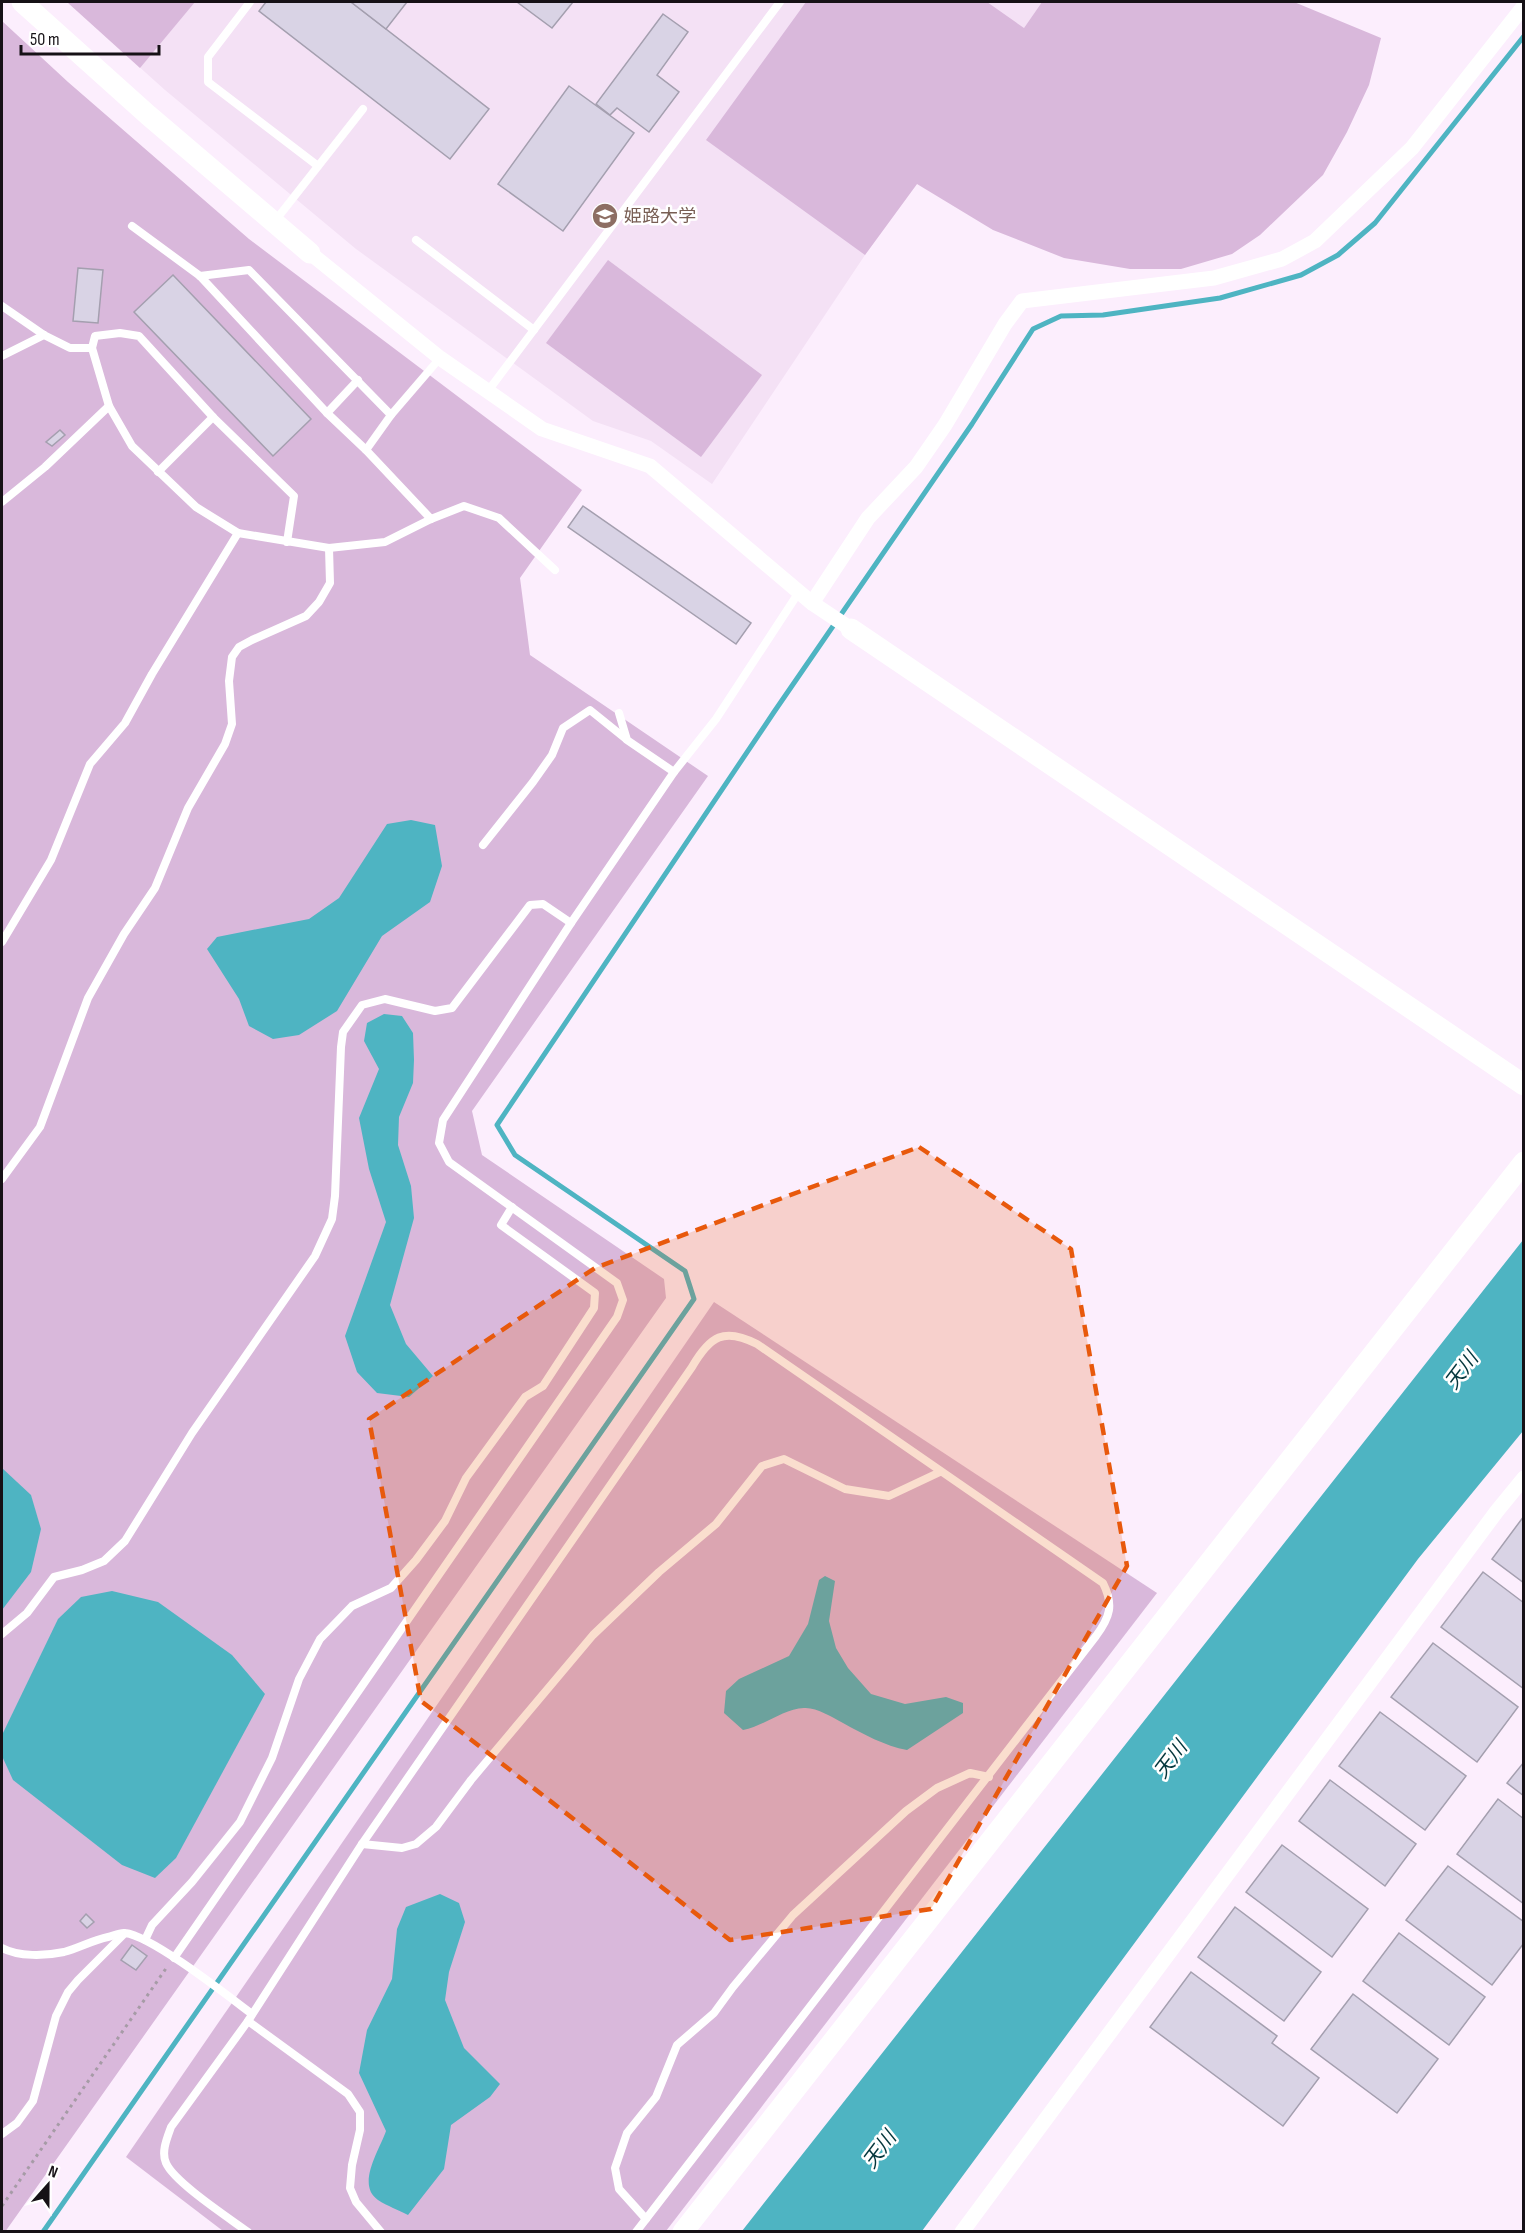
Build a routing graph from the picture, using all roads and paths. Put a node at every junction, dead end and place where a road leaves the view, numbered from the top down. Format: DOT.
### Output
graph roads {
  1 [pos="22,2"];
  2 [pos="250,2"];
  3 [pos="780,2"];
  4 [pos="1524,6"];
  5 [pos="363,109"];
  6 [pos="318,166"];
  7 [pos="273,224"];
  8 [pos="132,226"];
  9 [pos="416,240"];
  10 [pos="310,253"];
  11 [pos="200,276"];
  12 [pos="2,306"];
  13 [pos="534,330"];
  14 [pos="44,335"];
  15 [pos="92,348"];
  16 [pos="2,356"];
  17 [pos="440,358"];
  18 [pos="358,380"];
  19 [pos="488,391"];
  20 [pos="109,406"];
  21 [pos="327,413"];
  22 [pos="391,415"];
  23 [pos="213,417"];
  24 [pos="366,450"];
  25 [pos="158,472"];
  26 [pos="2,502"];
  27 [pos="430,519"];
  28 [pos="238,533"];
  29 [pos="288,542"];
  30 [pos="329,548"];
  31 [pos="555,570"];
  32 [pos="799,592"];
  33 [pos="812,603"];
  34 [pos="851,629"];
  35 [pos="619,713"];
  36 [pos="627,740"];
  37 [pos="674,772"];
  38 [pos="483,845"];
  39 [pos="571,923"];
  40 [pos="2,942"];
  41 [pos="1524,1085"];
  42 [pos="1524,1162"];
  43 [pos="2,1179"];
  44 [pos="512,1207"];
  45 [pos="940,1472"];
  46 [pos="1524,1478"];
  47 [pos="2,1634"];
  48 [pos="989,1777"];
  49 [pos="362,1844"];
  50 [pos="125,1933"];
  51 [pos="144,1940"];
  52 [pos="2,1948"];
  53 [pos="174,1958"];
  54 [pos="250,2017"];
  55 [pos="2,2134"];
  56 [pos="2,2206"];
  57 [pos="646,2219"];
  58 [pos="248,2232"];
  59 [pos="381,2232"];
  60 [pos="636,2232"];
  61 [pos="682,2232"];
  62 [pos="962,2232"];
  1 -- 7 [label="street"];
  2 -- 6 [label="lane"];
  3 -- 13 [label="lane"];
  4 -- 33 [label="street"];
  5 -- 6 [label="lane"];
  6 -- 7 [label="lane"];
  7 -- 10 [label="street"];
  8 -- 11 [label="lane"];
  9 -- 13 [label="lane"];
  10 -- 17 [label="street"];
  11 -- 18 [label="lane"];
  11 -- 21 [label="lane"];
  12 -- 14 [label="lane"];
  13 -- 19 [label="lane"];
  14 -- 15 [label="lane"];
  14 -- 16 [label="lane"];
  15 -- 20 [label="lane"];
  15 -- 23 [label="lane"];
  17 -- 19 [label="street"];
  17 -- 22 [label="lane"];
  18 -- 21 [label="lane"];
  18 -- 22 [label="lane"];
  19 -- 32 [label="street"];
  20 -- 25 [label="lane"];
  20 -- 26 [label="lane"];
  21 -- 24 [label="lane"];
  22 -- 24 [label="lane"];
  23 -- 25 [label="lane"];
  23 -- 29 [label="lane"];
  24 -- 27 [label="lane"];
  25 -- 28 [label="lane"];
  27 -- 30 [label="lane"];
  27 -- 31 [label="lane"];
  28 -- 29 [label="lane"];
  28 -- 40 [label="lane"];
  29 -- 30 [label="lane"];
  30 -- 43 [label="lane"];
  32 -- 33 [label="street"];
  32 -- 37 [label="lane"];
  33 -- 34 [label="street"];
  34 -- 41 [label="street"];
  35 -- 36 [label="lane"];
  36 -- 37 [label="lane"];
  36 -- 38 [label="lane"];
  37 -- 39 [label="lane"];
  39 -- 44 [label="lane"];
  39 -- 47 [label="lane"];
  42 -- 61 [label="street"];
  44 -- 51 [label="lane"];
  44 -- 53 [label="lane"];
  45 -- 48 [label="lane"];
  45 -- 49 [label="lane"];
  45 -- 49 [label="lane"];
  46 -- 62 [label="street"];
  48 -- 57 [label="lane"];
  48 -- 57 [label="lane"];
  49 -- 54 [label="lane"];
  50 -- 51 [label="lane"];
  50 -- 52 [label="lane"];
  50 -- 55 [label="lane"];
  51 -- 53 [label="lane"];
  53 -- 54 [label="lane"];
  53 -- 56 [label="path"];
  54 -- 58 [label="lane"];
  54 -- 59 [label="lane"];
  57 -- 60 [label="lane"];
}
